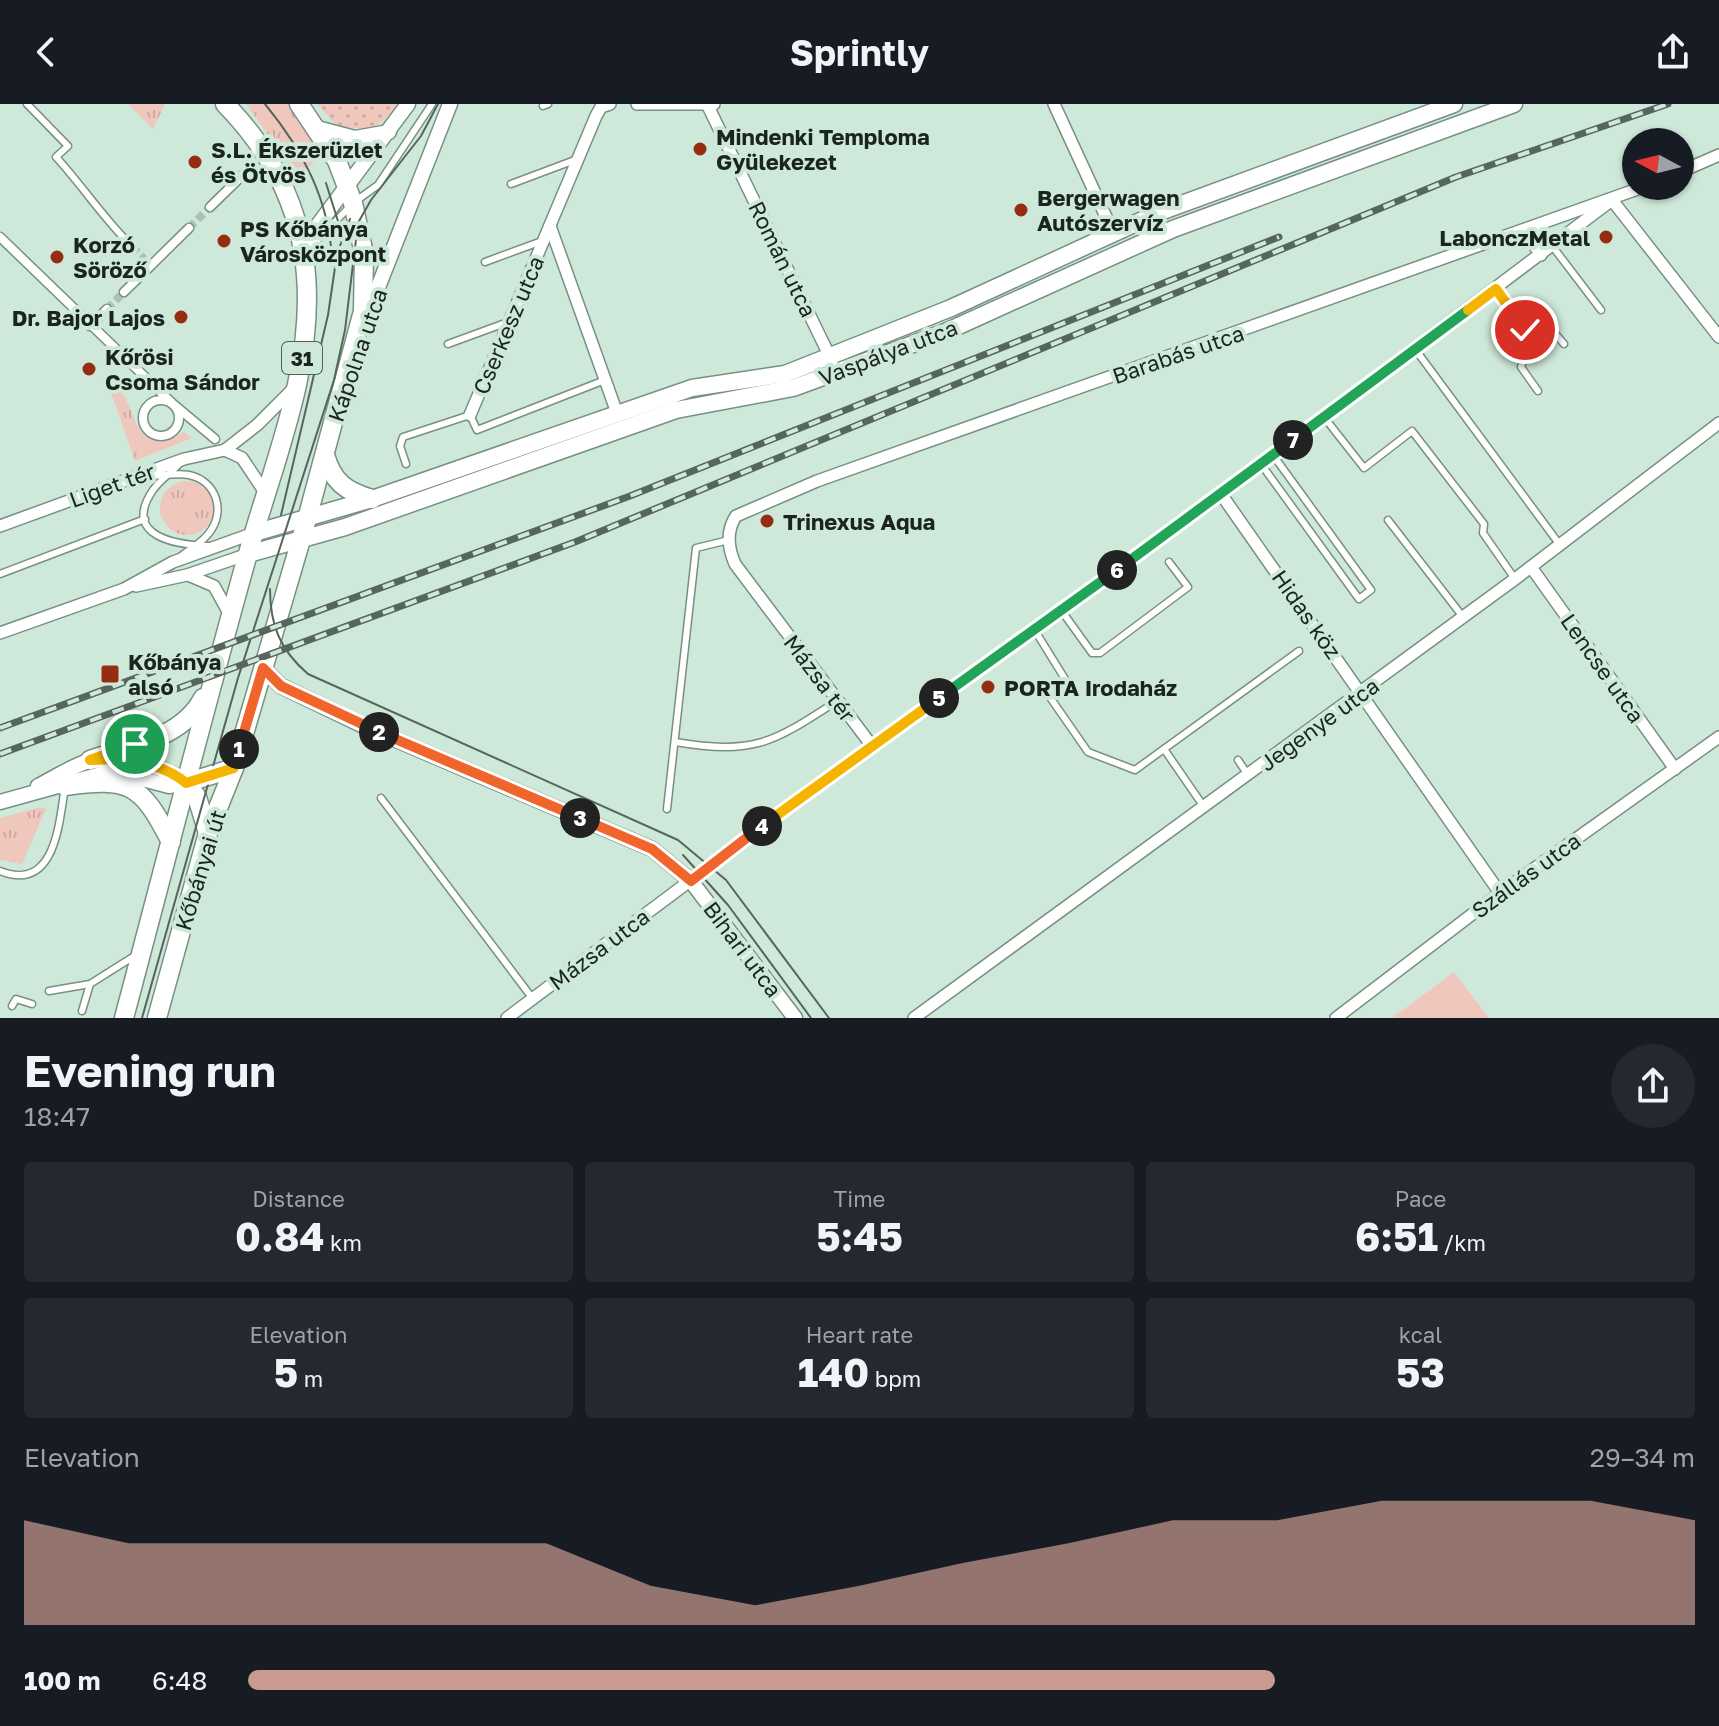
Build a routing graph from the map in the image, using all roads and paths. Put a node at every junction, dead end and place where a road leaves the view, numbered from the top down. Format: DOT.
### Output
graph roads {
  1 [pos="27,104"];
  2 [pos="225,104"];
  3 [pos="299,104"];
  4 [pos="408,104"];
  5 [pos="432,104"];
  6 [pos="450,104"];
  7 [pos="610,104"];
  8 [pos="637,104"];
  9 [pos="1454,104"];
  10 [pos="1514,104"];
  11 [pos="710,105"];
  12 [pos="1059,106"];
  13 [pos="317,128"];
  14 [pos="389,132"];
  15 [pos="1719,155"];
  16 [pos="578,159"];
  17 [pos="1694,166"];
  18 [pos="251,167"];
  19 [pos="511,184"];
  20 [pos="347,185"];
  21 [pos="1622,196"];
  22 [pos="1612,200"];
  23 [pos="353,203"];
  24 [pos="210,207"];
  25 [pos="550,226"];
  26 [pos="189,228"];
  27 [pos="1524,231"];
  28 [pos="1113,232"];
  29 [pos="0,237"];
  30 [pos="124,238"];
  31 [pos="544,241"];
  32 [pos="1553,247"];
  33 [pos="1121,250"];
  34 [pos="304,254"];
  35 [pos="1541,255"];
  36 [pos="485,262"];
  37 [pos="1041,266"];
  38 [pos="1049,283"];
  39 [pos="1496,289"];
  40 [pos="124,292"];
  41 [pos="107,309"];
  42 [pos="1601,310"];
  43 [pos="510,322"];
  44 [pos="90,326"];
  45 [pos="1525,330"];
  46 [pos="358,336"];
  47 [pos="1719,337"];
  48 [pos="448,344"];
  49 [pos="1564,344"];
  50 [pos="1415,349"];
  51 [pos="830,355"];
  52 [pos="837,372"];
  53 [pos="605,380"];
  54 [pos="296,386"];
  55 [pos="1538,391"];
  56 [pos="172,403"];
  57 [pos="617,413"];
  58 [pos="470,415"];
  59 [pos="1324,417"];
  60 [pos="1719,423"];
  61 [pos="215,439"];
  62 [pos="567,439"];
  63 [pos="225,450"];
  64 [pos="325,455"];
  65 [pos="1273,455"];
  66 [pos="184,459"];
  67 [pos="406,464"];
  68 [pos="1261,464"];
  69 [pos="138,475"];
  70 [pos="167,477"];
  71 [pos="266,494"];
  72 [pos="1221,494"];
  73 [pos="372,499"];
  74 [pos="145,519"];
  75 [pos="307,519"];
  76 [pos="1388,520"];
  77 [pos="0,526"];
  78 [pos="254,533"];
  79 [pos="301,539"];
  80 [pos="729,540"];
  81 [pos="193,545"];
  82 [pos="1560,545"];
  83 [pos="217,546"];
  84 [pos="248,554"];
  85 [pos="173,562"];
  86 [pos="1169,562"];
  87 [pos="1531,567"];
  88 [pos="0,574"];
  89 [pos="187,575"];
  90 [pos="1515,579"];
  91 [pos="124,589"];
  92 [pos="1061,610"];
  93 [pos="231,617"];
  94 [pos="1463,617"];
  95 [pos="1034,629"];
  96 [pos="0,633"];
  97 [pos="1299,651"];
  98 [pos="263,668"];
  99 [pos="217,670"];
  100 [pos="1362,692"];
  101 [pos="837,701"];
  102 [pos="1719,737"];
  103 [pos="675,742"];
  104 [pos="872,746"];
  105 [pos="1164,749"];
  106 [pos="90,760"];
  107 [pos="1238,760"];
  108 [pos="234,768"];
  109 [pos="1675,769"];
  110 [pos="1248,775"];
  111 [pos="186,783"];
  112 [pos="65,786"];
  113 [pos="381,798"];
  114 [pos="6,800"];
  115 [pos="1204,807"];
  116 [pos="667,809"];
  117 [pos="208,833"];
  118 [pos="171,842"];
  119 [pos="0,871"];
  120 [pos="691,881"];
  121 [pos="1500,893"];
  122 [pos="142,950"];
  123 [pos="90,984"];
  124 [pos="49,991"];
  125 [pos="5,995"];
  126 [pos="533,999"];
  127 [pos="32,1004"];
  128 [pos="82,1011"];
  129 [pos="124,1018"];
  130 [pos="157,1018"];
  131 [pos="507,1018"];
  132 [pos="795,1018"];
  133 [pos="914,1018"];
  134 [pos="1336,1018"];
  1 -- 30 [label="lane"];
  2 -- 34 [label="main road, 31"];
  3 -- 13 [label="main road, 31"];
  4 -- 14 [label="street"];
  5 -- 23 [label="lane"];
  6 -- 46 [label="street, Kápolna utca"];
  7 -- 16 [label="street, Cserkesz utca"];
  8 -- 11 [label="street"];
  9 -- 28 [label="main road, Vaspálya utca"];
  10 -- 33 [label="main road, Vaspálya utca"];
  11 -- 51 [label="street, Román utca"];
  12 -- 28 [label="street"];
  13 -- 14 [label="street"];
  13 -- 20 [label="main road, 31"];
  14 -- 20 [label="street"];
  15 -- 17 [label="street"];
  16 -- 19 [label="lane"];
  16 -- 25 [label="street, Cserkesz utca"];
  18 -- 24 [label="street"];
  20 -- 23 [label="main road, 31"];
  20 -- 34 [label="street"];
  21 -- 22 [label="street, Barabás utca"];
  22 -- 27 [label="street, Barabás utca"];
  22 -- 32 [label="street"];
  22 -- 47 [label="street"];
  23 -- 34 [label="lane"];
  23 -- 46 [label="main road, 31"];
  25 -- 31 [label="street, Cserkesz utca"];
  25 -- 53 [label="street, Cserkesz utca"];
  26 -- 40 [label="street"];
  27 -- 35 [label="street"];
  27 -- 80 [label="street, Barabás utca"];
  28 -- 33 [label="main road"];
  28 -- 37 [label="main road, Vaspálya utca"];
  29 -- 44 [label="street"];
  31 -- 36 [label="lane"];
  31 -- 43 [label="street, Cserkesz utca"];
  32 -- 35 [label="street"];
  32 -- 42 [label="lane"];
  33 -- 38 [label="main road, Vaspálya utca"];
  34 -- 54 [label="main road, Kápolna utca / 31"];
  35 -- 39 [label="street"];
  37 -- 38 [label="main road"];
  37 -- 51 [label="main road, Vaspálya utca"];
  38 -- 52 [label="main road, Vaspálya utca"];
  39 -- 45 [label="lane"];
  39 -- 50 [label="street"];
  41 -- 44 [label="street"];
  43 -- 48 [label="lane"];
  43 -- 58 [label="street, Cserkesz utca"];
  44 -- 56 [label="street"];
  45 -- 49 [label="lane"];
  45 -- 55 [label="lane"];
  46 -- 64 [label="main road, Kápolna utca / 31"];
  50 -- 59 [label="street"];
  50 -- 82 [label="lane"];
  51 -- 52 [label="street, Román utca"];
  51 -- 57 [label="main road, Vaspálya utca"];
  52 -- 62 [label="main road, Vaspálya utca"];
  53 -- 57 [label="street, Cserkesz utca"];
  53 -- 58 [label="lane, Cserkesz utca"];
  54 -- 63 [label="street, Liget tér"];
  54 -- 71 [label="main road, Kápolna utca / 31"];
  56 -- 56 [label="street"];
  56 -- 61 [label="street"];
  57 -- 62 [label="main road, Vaspálya utca"];
  58 -- 67 [label="lane"];
  59 -- 65 [label="street"];
  59 -- 90 [label="lane"];
  60 -- 82 [label="street, Jegenye utca"];
  62 -- 73 [label="main road, Vaspálya utca"];
  62 -- 79 [label="main road, Vaspálya utca"];
  63 -- 66 [label="street, Liget tér"];
  63 -- 71 [label="street"];
  64 -- 73 [label="main road"];
  64 -- 75 [label="main road, Kápolna utca / 31"];
  65 -- 68 [label="street"];
  65 -- 68 [label="lane"];
  66 -- 69 [label="street, Liget tér"];
  66 -- 70 [label="lane"];
  68 -- 72 [label="street"];
  69 -- 70 [label="lane"];
  69 -- 77 [label="street, Liget tér"];
  70 -- 74 [label="lane"];
  70 -- 81 [label="lane"];
  71 -- 78 [label="main road, Kápolna utca / 31"];
  72 -- 92 [label="street"];
  72 -- 100 [label="street, Hidas köz"];
  73 -- 75 [label="main road, Vaspálya utca"];
  74 -- 81 [label="lane"];
  74 -- 88 [label="lane"];
  75 -- 78 [label="main road, Vaspálya utca"];
  75 -- 79 [label="main road, 31"];
  76 -- 94 [label="lane"];
  78 -- 83 [label="street"];
  78 -- 84 [label="main road, 31"];
  79 -- 84 [label="main road, Vaspálya utca"];
  79 -- 98 [label="main road, Kőbányai út / 31"];
  80 -- 101 [label="street, Mázsa tér"];
  80 -- 103 [label="lane"];
  81 -- 83 [label="lane"];
  81 -- 85 [label="lane"];
  82 -- 87 [label="street, Jegenye utca"];
  83 -- 85 [label="street"];
  84 -- 89 [label="street"];
  84 -- 93 [label="main road, Kőbányai út / 31"];
  85 -- 91 [label="street"];
  86 -- 92 [label="lane"];
  87 -- 90 [label="street, Jegenye utca"];
  87 -- 109 [label="street, Lencse utca"];
  89 -- 91 [label="street"];
  89 -- 93 [label="street"];
  90 -- 94 [label="street, Jegenye utca"];
  91 -- 96 [label="street"];
  92 -- 95 [label="street"];
  93 -- 99 [label="main road, Kőbányai út / 31"];
  94 -- 100 [label="street, Jegenye utca"];
  95 -- 104 [label="street"];
  95 -- 105 [label="lane"];
  97 -- 105 [label="lane"];
  98 -- 108 [label="main road, Kőbányai út / 31"];
  98 -- 120 [label="street, Bihari utca"];
  99 -- 106 [label="main road"];
  99 -- 111 [label="main road, Kőbányai út / 31"];
  100 -- 110 [label="street, Jegenye utca"];
  100 -- 121 [label="street, Hidas köz"];
  101 -- 103 [label="lane"];
  101 -- 104 [label="street, Mázsa tér"];
  102 -- 109 [label="street, Szállás utca"];
  103 -- 116 [label="lane"];
  104 -- 120 [label="street"];
  105 -- 115 [label="lane"];
  106 -- 111 [label="street"];
  106 -- 114 [label="street"];
  107 -- 110 [label="lane"];
  108 -- 111 [label="main road"];
  108 -- 117 [label="main road, Kőbányai út / 31"];
  109 -- 121 [label="street, Szállás utca"];
  110 -- 115 [label="street, Jegenye utca"];
  111 -- 112 [label="street"];
  111 -- 117 [label="main road"];
  111 -- 118 [label="main road, Kőbányai út / 31"];
  112 -- 114 [label="street"];
  112 -- 118 [label="main road"];
  112 -- 119 [label="lane"];
  113 -- 126 [label="lane"];
  115 -- 133 [label="street, Jegenye utca"];
  117 -- 130 [label="main road, Kőbányai út / 31"];
  118 -- 122 [label="main road, Kőbányai út / 31"];
  120 -- 126 [label="street, Mázsa utca"];
  120 -- 132 [label="street, Bihari utca"];
  121 -- 134 [label="street, Szállás utca"];
  122 -- 123 [label="lane"];
  122 -- 129 [label="main road, Kőbányai út / 31"];
  123 -- 124 [label="lane"];
  123 -- 128 [label="lane"];
  125 -- 127 [label="lane"];
  126 -- 131 [label="street, Mázsa utca"];
}
